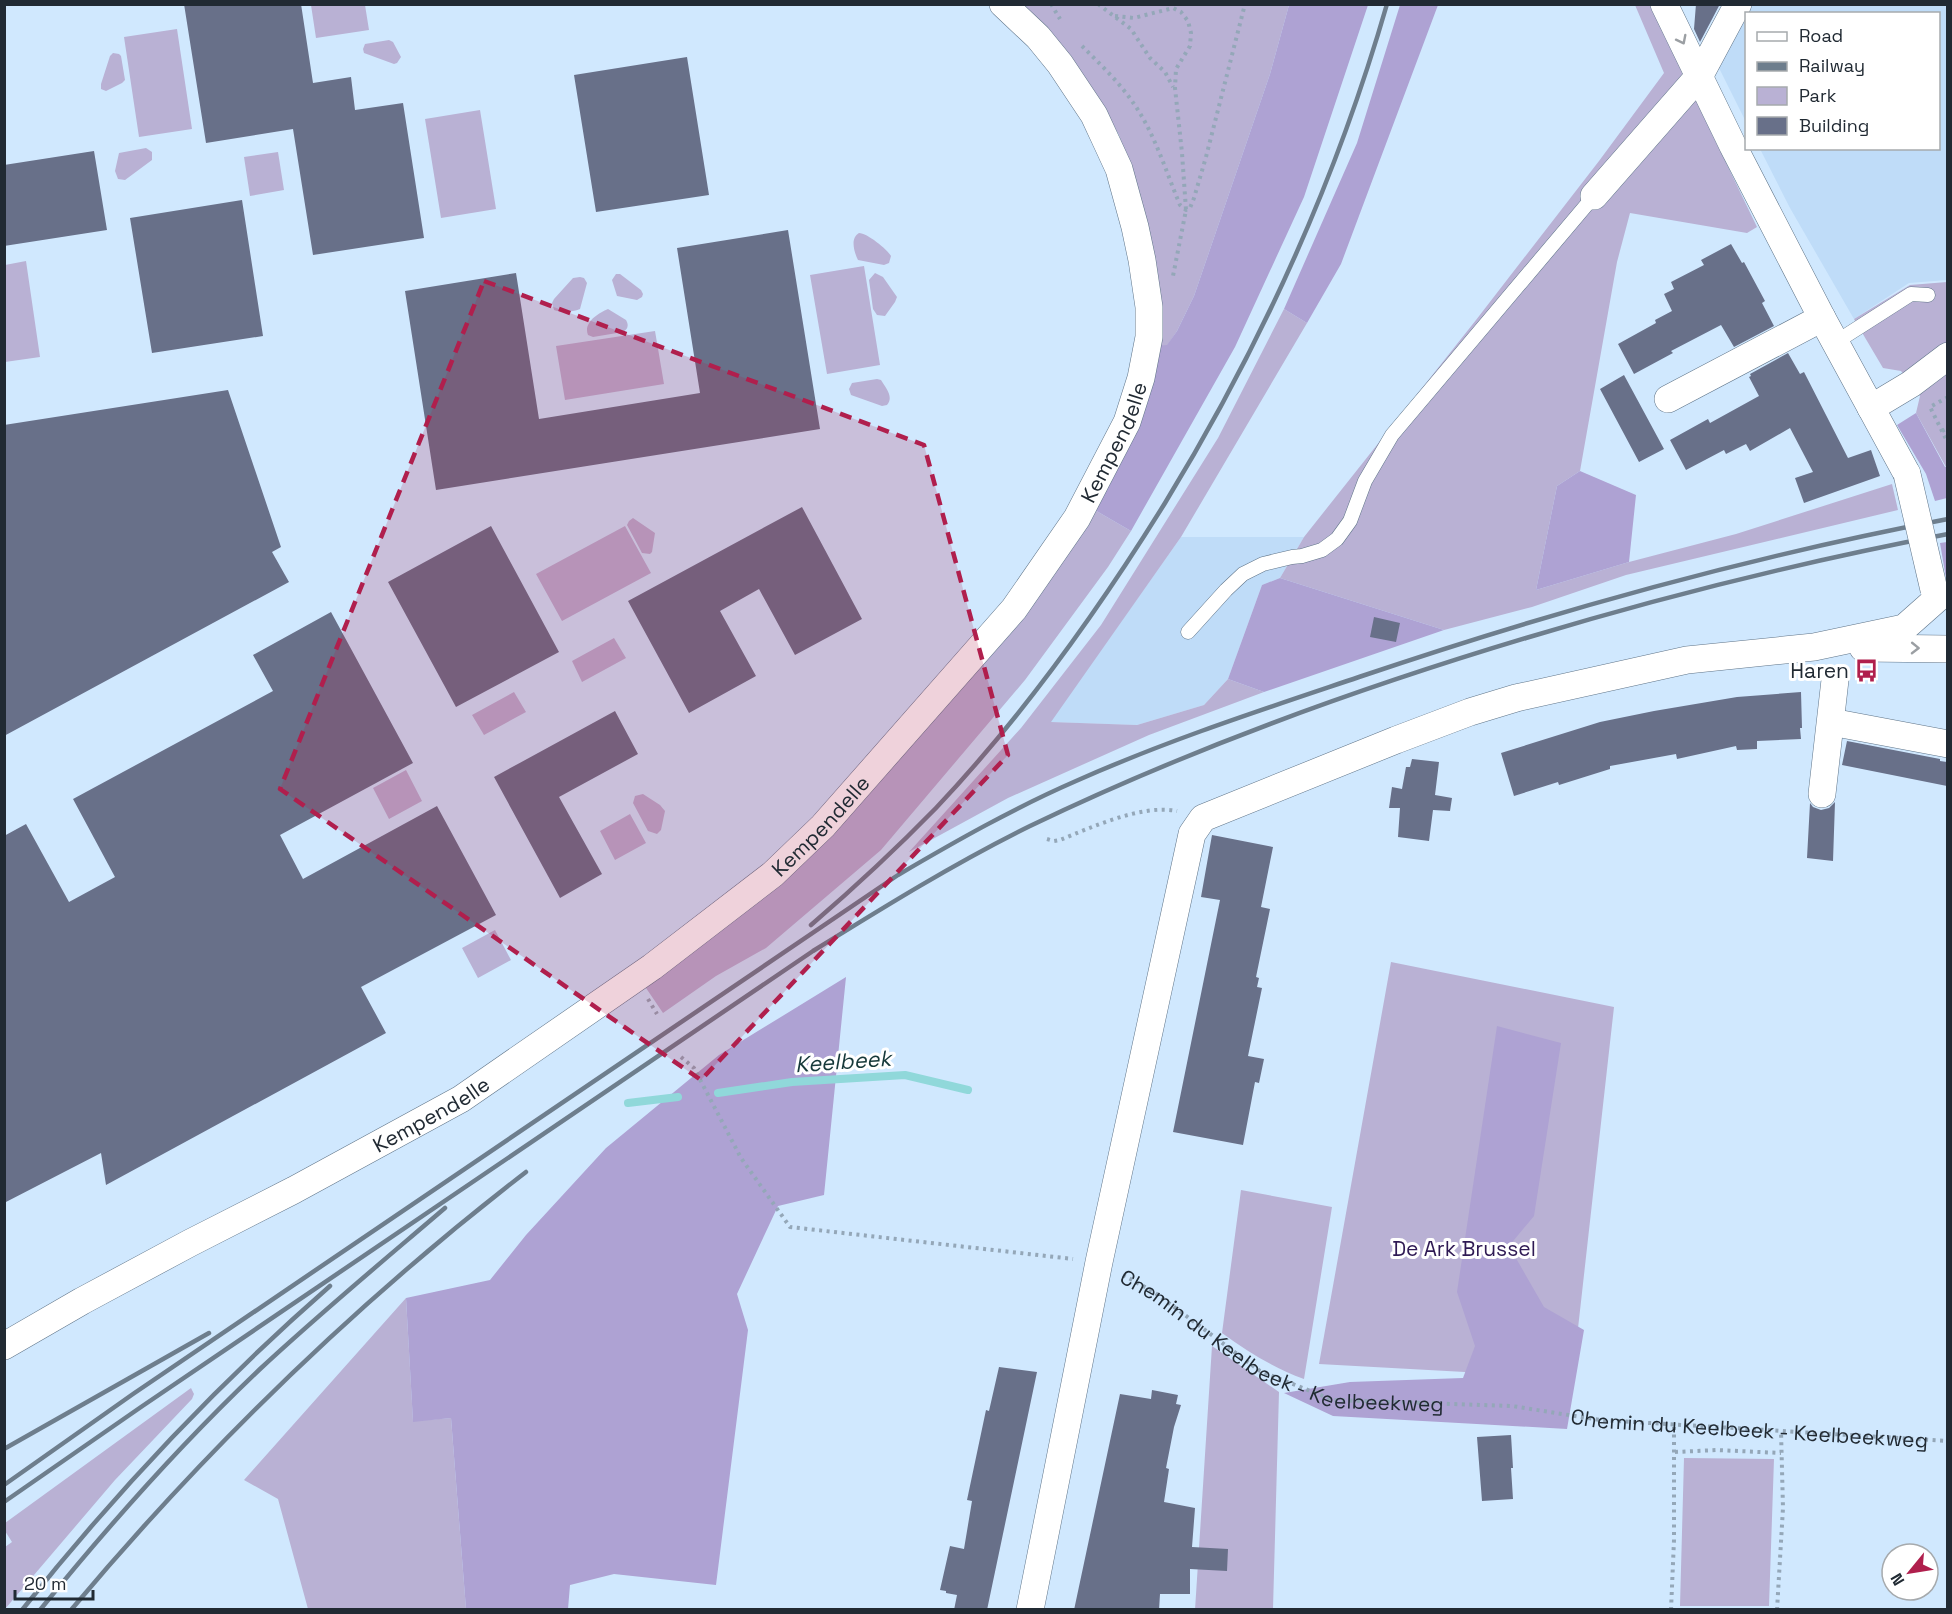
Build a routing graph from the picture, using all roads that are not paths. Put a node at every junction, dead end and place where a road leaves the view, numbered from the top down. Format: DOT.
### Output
graph roads {
  1 [pos="1003,4"];
  2 [pos="1664,4"];
  3 [pos="1738,4"];
  4 [pos="1700,75"];
  5 [pos="1594,196"];
  6 [pos="1928,295"];
  7 [pos="1822,318"];
  8 [pos="1836,342"];
  9 [pos="1947,356"];
  10 [pos="1668,399"];
  11 [pos="1871,408"];
  12 [pos="1940,598"];
  13 [pos="1188,632"];
  14 [pos="1814,647"];
  15 [pos="1947,649"];
  16 [pos="1835,680"];
  17 [pos="1831,722"];
  18 [pos="1947,744"];
  19 [pos="1822,794"];
  20 [pos="4,1346"];
  21 [pos="1030,1610"];
  1 -- 20 [label="street, Kempendelle"];
  2 -- 4 [label="street, one-way"];
  3 -- 4 [label="street"];
  4 -- 5 [label="street"];
  4 -- 7 [label="street"];
  5 -- 13 [label="lane"];
  6 -- 8 [label="lane"];
  7 -- 8 [label="street"];
  7 -- 10 [label="street"];
  8 -- 11 [label="street"];
  9 -- 11 [label="street"];
  11 -- 12 [label="street, bridge"];
  12 -- 14 [label="street"];
  14 -- 15 [label="street, one-way"];
  14 -- 21 [label="street"];
  16 -- 17 [label="street"];
  17 -- 18 [label="street"];
  17 -- 19 [label="street"];
}
